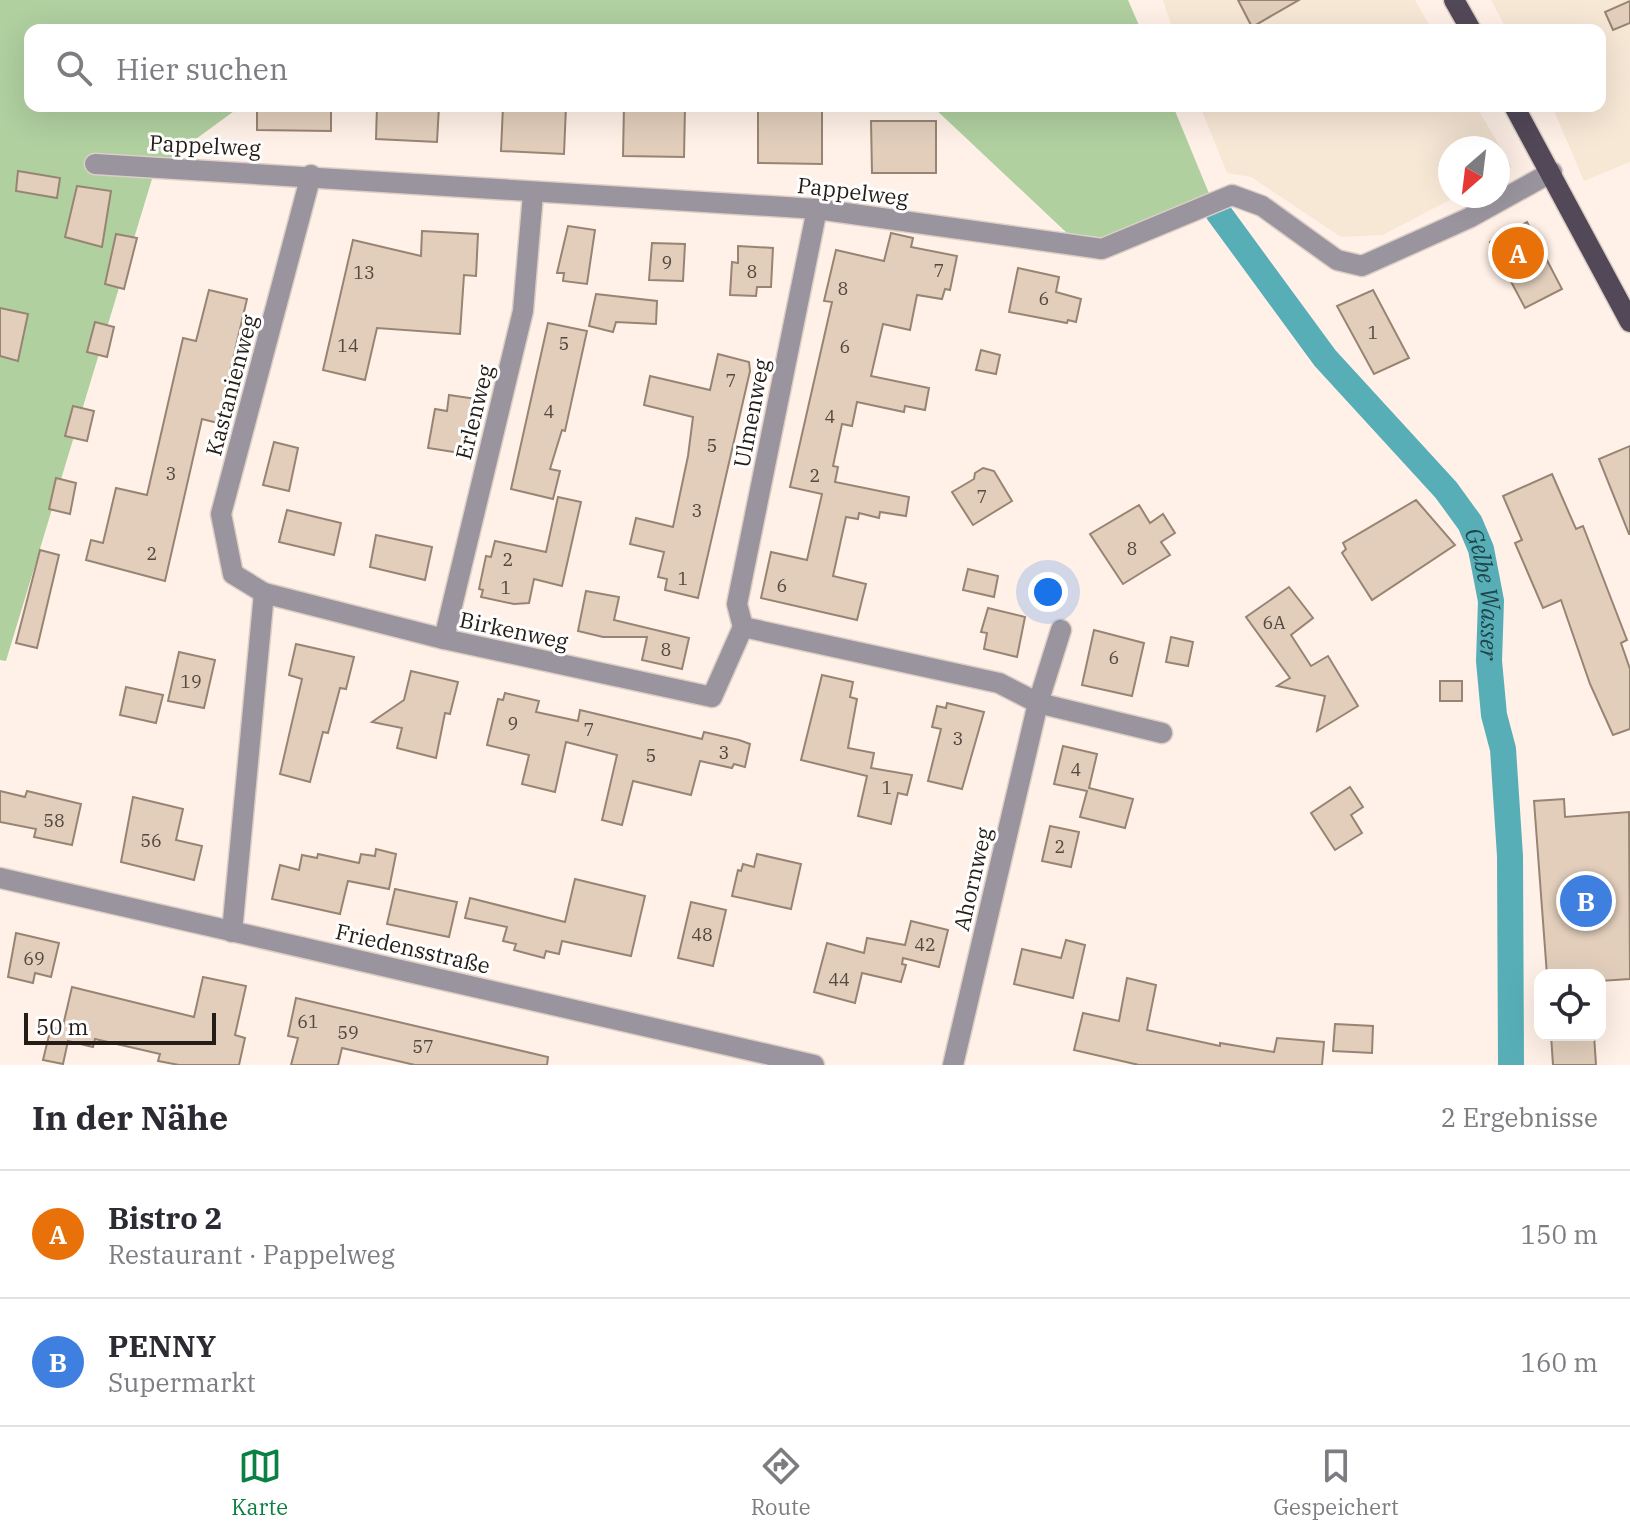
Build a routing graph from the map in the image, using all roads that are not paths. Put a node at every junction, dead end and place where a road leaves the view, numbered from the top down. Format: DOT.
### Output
graph roads {
  1 [pos="1454,0"];
  2 [pos="1468,24"];
  3 [pos="1517,112"];
  4 [pos="95,164"];
  5 [pos="1552,172"];
  6 [pos="311,175"];
  7 [pos="533,194"];
  8 [pos="817,209"];
  9 [pos="1630,322"];
  10 [pos="264,593"];
  11 [pos="743,627"];
  12 [pos="1061,630"];
  13 [pos="444,639"];
  14 [pos="1038,703"];
  15 [pos="1162,733"];
  16 [pos="0,878"];
  17 [pos="232,932"];
  18 [pos="814,1065"];
  19 [pos="953,1065"];
  1 -- 2 [label="main road"];
  3 -- 5 [label="main road"];
  4 -- 6 [label="street, Pappelweg"];
  5 -- 8 [label="street, Pappelweg"];
  5 -- 9 [label="main road"];
  6 -- 7 [label="street, Pappelweg"];
  6 -- 10 [label="street, Kastanienweg"];
  7 -- 8 [label="street, Pappelweg"];
  7 -- 13 [label="street, Erlenweg"];
  8 -- 11 [label="street, Ulmenweg"];
  10 -- 13 [label="street, Birkenweg"];
  10 -- 17 [label="street"];
  11 -- 13 [label="street, Birkenweg"];
  11 -- 14 [label="street"];
  12 -- 14 [label="street, Ahornweg"];
  14 -- 15 [label="street"];
  14 -- 19 [label="street, Ahornweg"];
  16 -- 17 [label="street, Friedensstraße"];
  17 -- 18 [label="street, Friedensstraße"];
}
